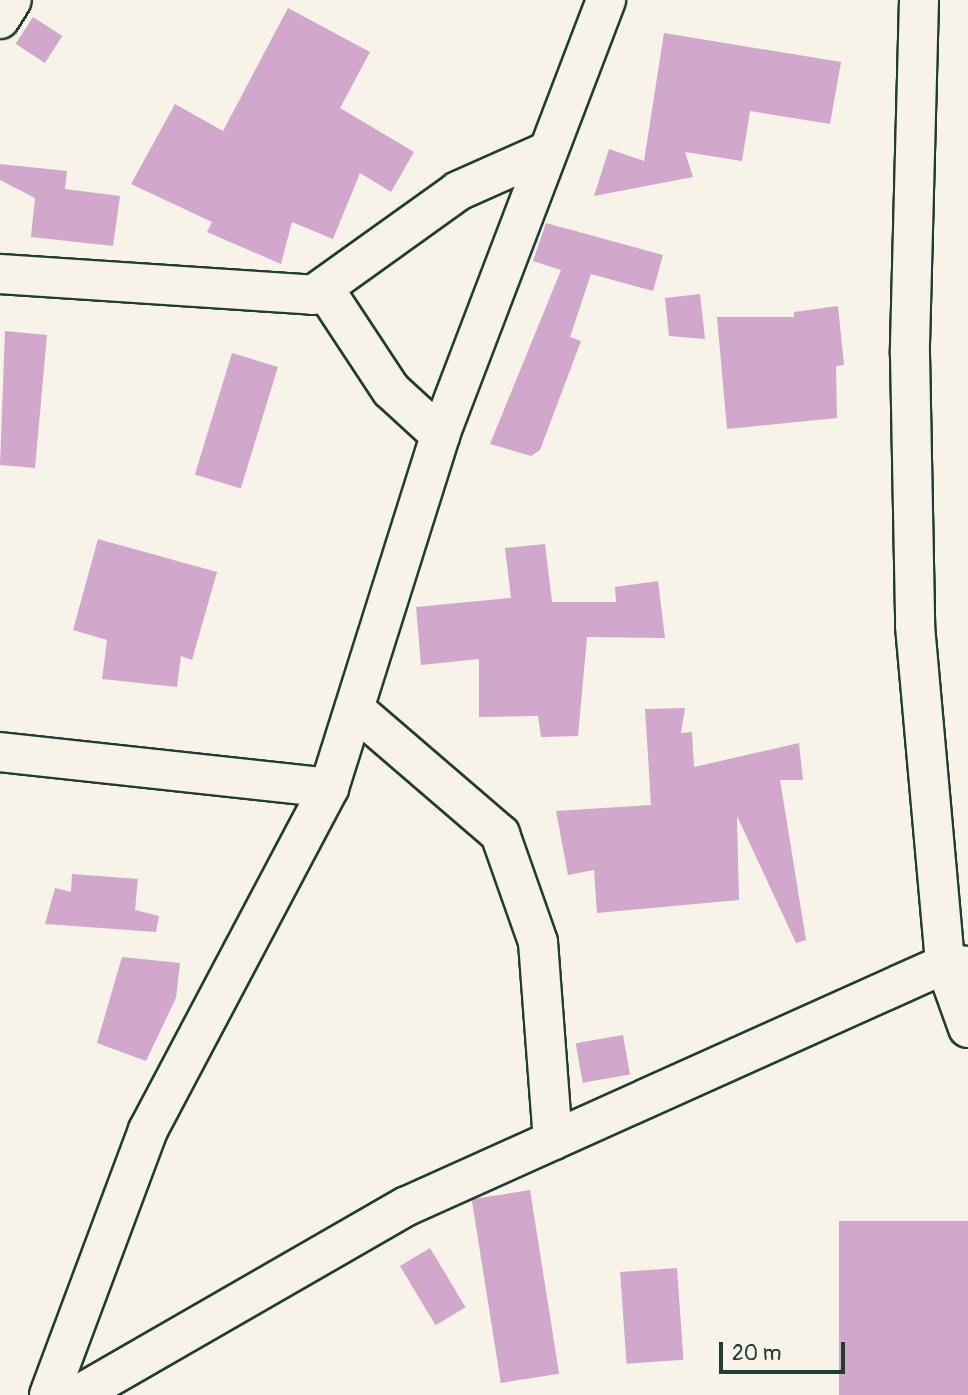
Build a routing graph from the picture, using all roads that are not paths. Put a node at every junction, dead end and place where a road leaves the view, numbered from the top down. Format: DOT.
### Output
graph roads {
  1 [pos="12,0"];
  2 [pos="606,0"];
  3 [pos="919,0"];
  4 [pos="0,19"];
  5 [pos="548,151"];
  6 [pos="0,274"];
  7 [pos="325,290"];
  8 [pos="440,435"];
  9 [pos="357,711"];
  10 [pos="0,752"];
  11 [pos="329,788"];
  12 [pos="956,965"];
  13 [pos="968,1028"];
  14 [pos="553,1140"];
  15 [pos="50,1395"];
  16 [pos="78,1395"];
  1 -- 4 [label="street"];
  2 -- 5 [label="street"];
  3 -- 12 [label="street"];
  5 -- 7 [label="street"];
  5 -- 8 [label="street"];
  6 -- 7 [label="street"];
  7 -- 8 [label="street"];
  8 -- 9 [label="street"];
  9 -- 11 [label="street"];
  9 -- 14 [label="street"];
  10 -- 11 [label="street"];
  11 -- 15 [label="street"];
  12 -- 13 [label="street"];
  12 -- 14 [label="street"];
  14 -- 16 [label="street"];
}
